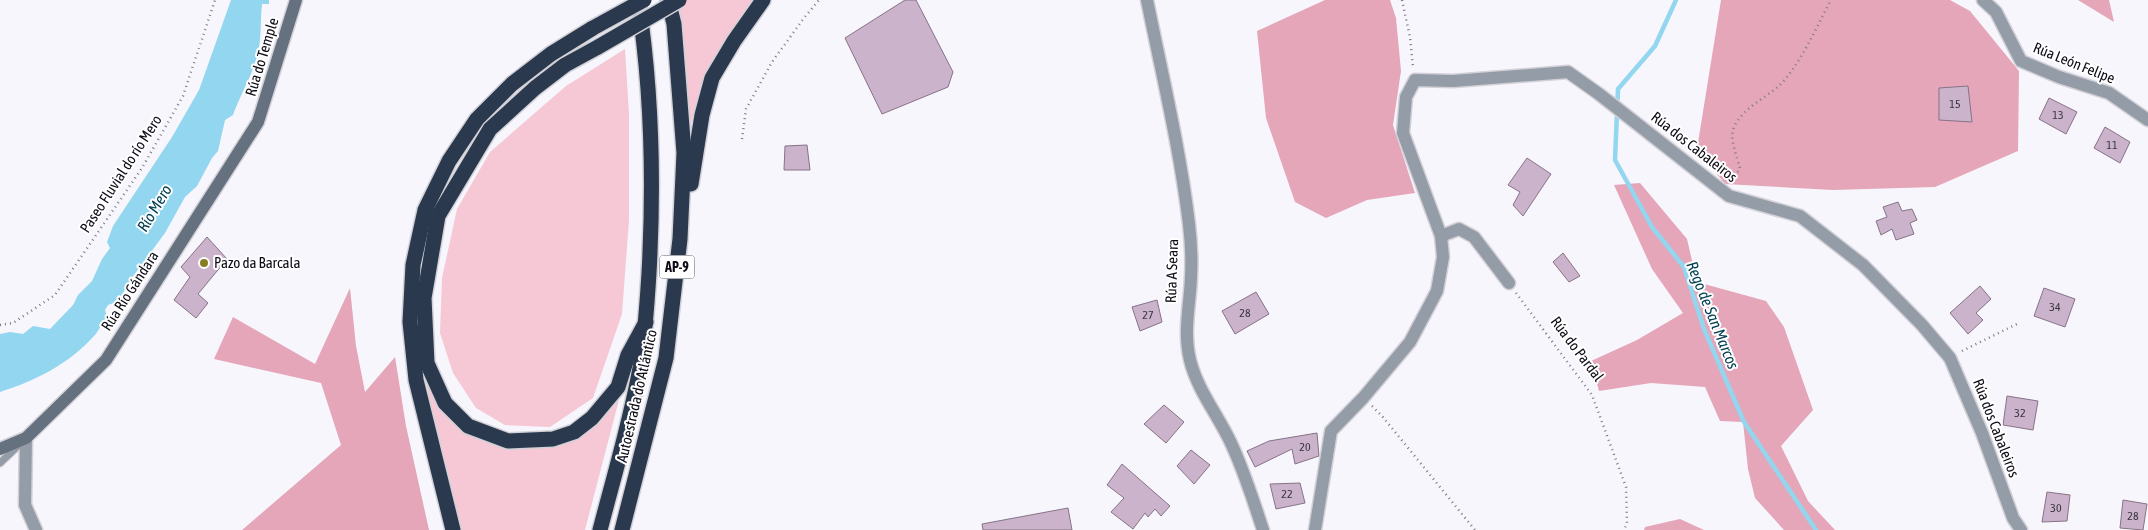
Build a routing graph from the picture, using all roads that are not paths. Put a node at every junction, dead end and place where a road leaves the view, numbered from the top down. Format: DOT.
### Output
graph roads {
  1 [pos="296,0"];
  2 [pos="638,0"];
  3 [pos="644,0"];
  4 [pos="668,0"];
  5 [pos="680,0"];
  6 [pos="764,0"];
  7 [pos="1147,0"];
  8 [pos="1984,0"];
  9 [pos="2148,120"];
  10 [pos="258,122"];
  11 [pos="1441,236"];
  12 [pos="680,239"];
  13 [pos="1508,283"];
  14 [pos="646,322"];
  15 [pos="26,438"];
  16 [pos="0,449"];
  17 [pos="0,463"];
  18 [pos="36,530"];
  19 [pos="454,530"];
  20 [pos="600,530"];
  21 [pos="622,530"];
  22 [pos="1263,530"];
  23 [pos="1315,530"];
  24 [pos="2021,530"];
  1 -- 10 [label="main road, Rúa do Temple"];
  2 -- 14 [label="highway, Autoestrada do Atlántico / AP-9"];
  3 -- 19 [label="highway, bridge"];
  4 -- 12 [label="highway, Autoestrada do Atlántico / AP-9"];
  5 -- 14 [label="highway, bridge"];
  6 -- 12 [label="highway"];
  7 -- 22 [label="street, Rúa A Seara"];
  8 -- 9 [label="street, Rúa León Felipe"];
  10 -- 15 [label="main road, Rúa Río Gándara"];
  11 -- 13 [label="street"];
  11 -- 23 [label="street"];
  11 -- 24 [label="street, Rúa dos Cabaleiros"];
  12 -- 21 [label="highway, Autoestrada do Atlántico / AP-9"];
  14 -- 20 [label="highway, Autoestrada do Atlántico / AP-9"];
  15 -- 16 [label="main road, Rúa Río Gándara"];
  15 -- 17 [label="lane"];
  15 -- 18 [label="street"];
}
